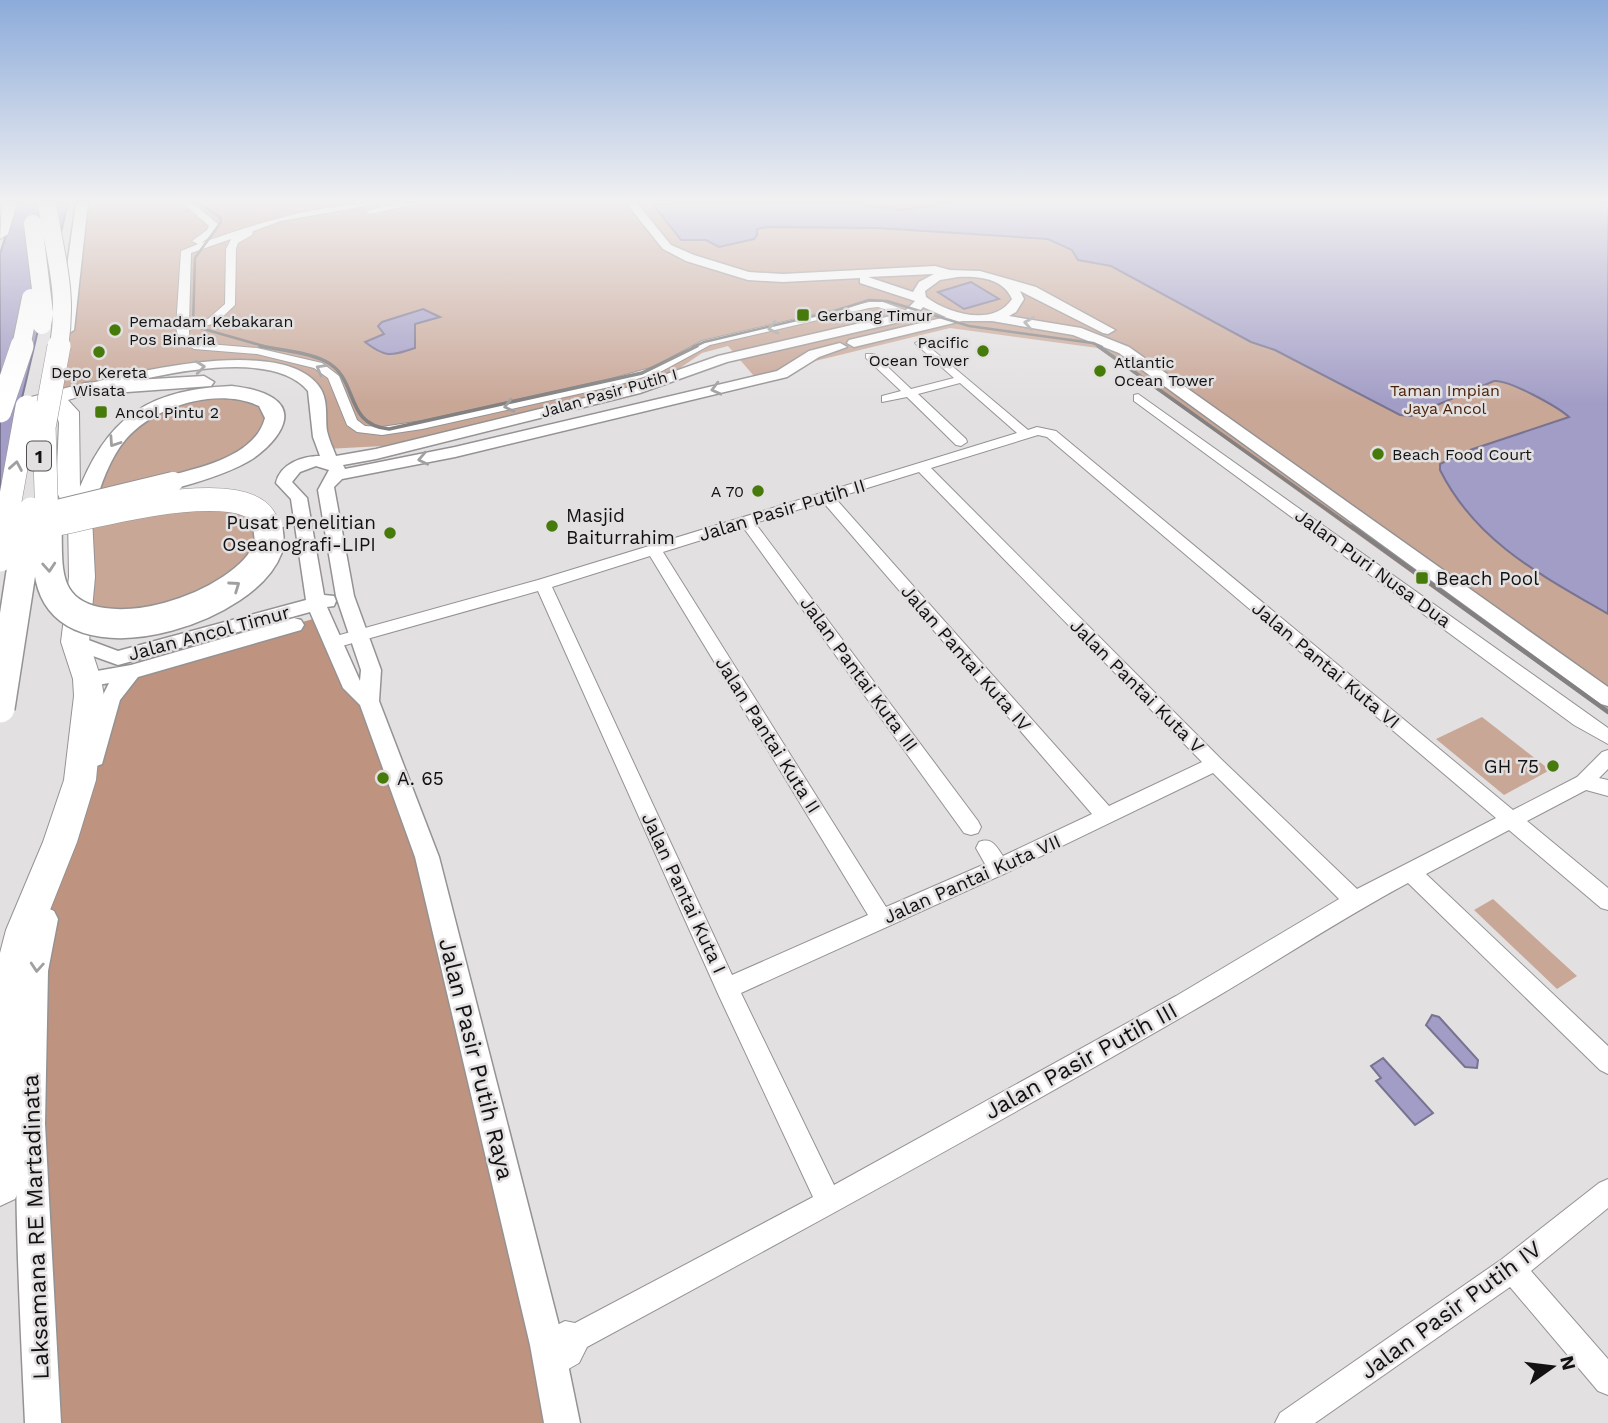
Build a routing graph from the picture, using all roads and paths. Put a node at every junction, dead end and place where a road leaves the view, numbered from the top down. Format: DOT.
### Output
graph roads {
  1 [pos="34,269"];
  2 [pos="38,269"];
  3 [pos="60,269"];
  4 [pos="75,269"];
  5 [pos="185,269"];
  6 [pos="231,269"];
  7 [pos="706,269"];
  8 [pos="727,269"];
  9 [pos="951,274"];
  10 [pos="1003,282"];
  11 [pos="921,299"];
  12 [pos="910,314"];
  13 [pos="959,317"];
  14 [pos="990,317"];
  15 [pos="1083,317"];
  16 [pos="182,328"];
  17 [pos="1069,329"];
  18 [pos="921,343"];
  19 [pos="775,346"];
  20 [pos="870,356"];
  21 [pos="803,361"];
  22 [pos="962,379"];
  23 [pos="85,389"];
  24 [pos="909,393"];
  25 [pos="1139,398"];
  26 [pos="886,399"];
  27 [pos="46,408"];
  28 [pos="0,410"];
  29 [pos="1043,431"];
  30 [pos="1026,434"];
  31 [pos="961,442"];
  32 [pos="922,467"];
  33 [pos="333,469"];
  34 [pos="173,486"];
  35 [pos="826,497"];
  36 [pos="79,517"];
  37 [pos="0,521"];
  38 [pos="746,521"];
  39 [pos="0,531"];
  40 [pos="654,550"];
  41 [pos="0,557"];
  42 [pos="543,584"];
  43 [pos="347,603"];
  44 [pos="320,610"];
  45 [pos="359,636"];
  46 [pos="75,642"];
  47 [pos="335,642"];
  48 [pos="131,672"];
  49 [pos="87,679"];
  50 [pos="1608,681"];
  51 [pos="1608,698"];
  52 [pos="369,701"];
  53 [pos="0,708"];
  54 [pos="1608,737"];
  55 [pos="1608,757"];
  56 [pos="1215,764"];
  57 [pos="1584,782"];
  58 [pos="1608,788"];
  59 [pos="1107,817"];
  60 [pos="1513,820"];
  61 [pos="971,827"];
  62 [pos="986,848"];
  63 [pos="999,867"];
  64 [pos="1411,873"];
  65 [pos="1355,901"];
  66 [pos="1608,901"];
  67 [pos="882,920"];
  68 [pos="727,988"];
  69 [pos="1608,1062"];
  70 [pos="0,1184"];
  71 [pos="1608,1192"];
  72 [pos="829,1202"];
  73 [pos="1511,1269"];
  74 [pos="549,1355"];
  75 [pos="1608,1381"];
  76 [pos="43,1423"];
  77 [pos="562,1423"];
  78 [pos="1290,1423"];
  1 -- 28 [label="highway, bridge"];
  41 -- 2 [label="highway, 1, one-way, bridge"];
  3 -- 27 [label="highway, 1, bridge"];
  4 -- 23 [label="main road"];
  5 -- 16 [label="street"];
  6 -- 16 [label="street"];
  7 -- 11 [label="street"];
  8 -- 9 [label="street"];
  9 -- 10 [label="street"];
  9 -- 11 [label="street"];
  10 -- 14 [label="street"];
  10 -- 15 [label="street"];
  11 -- 12 [label="street"];
  11 -- 13 [label="street"];
  12 -- 16 [label="street, one-way"];
  12 -- 19 [label="street, Jalan Pasir Putih I"];
  13 -- 14 [label="street"];
  13 -- 21 [label="street, Jalan Pasir Putih I"];
  17 -- 14 [label="street, one-way"];
  15 -- 17 [label="street"];
  15 -- 50 [label="street"];
  17 -- 51 [label="street"];
  18 -- 22 [label="street"];
  19 -- 21 [label="street"];
  19 -- 33 [label="street, Jalan Pasir Putih I"];
  20 -- 24 [label="street"];
  21 -- 33 [label="street, Jalan Pasir Putih I, one-way"];
  22 -- 24 [label="street"];
  22 -- 30 [label="street"];
  23 -- 27 [label="highway"];
  23 -- 33 [label="street, one-way"];
  23 -- 34 [label="main road"];
  24 -- 26 [label="street"];
  24 -- 31 [label="street"];
  25 -- 54 [label="street, Jalan Puri Nusa Dua"];
  27 -- 28 [label="highway"];
  27 -- 36 [label="highway, 1"];
  27 -- 39 [label="highway, one-way, bridge"];
  27 -- 53 [label="highway, 1, bridge"];
  29 -- 30 [label="street, Jalan Pasir Putih II"];
  29 -- 60 [label="street, Jalan Pantai Kuta VI"];
  30 -- 32 [label="street, Jalan Pasir Putih II"];
  32 -- 35 [label="street, Jalan Pasir Putih II"];
  32 -- 56 [label="street, Jalan Pantai Kuta V"];
  33 -- 43 [label="street, Jalan Pasir Putih Raya"];
  33 -- 44 [label="street, Jalan Pasir Putih Raya"];
  34 -- 36 [label="main road, one-way"];
  34 -- 37 [label="main road, bridge"];
  34 -- 39 [label="main road, bridge"];
  35 -- 38 [label="street, Jalan Pasir Putih II"];
  35 -- 59 [label="street, Jalan Pantai Kuta IV"];
  36 -- 46 [label="highway, 1"];
  38 -- 40 [label="street, Jalan Pasir Putih II"];
  38 -- 61 [label="street, Jalan Pantai Kuta III"];
  40 -- 42 [label="street, Jalan Pasir Putih II"];
  40 -- 67 [label="street, Jalan Pantai Kuta II"];
  42 -- 45 [label="street, Jalan Pasir Putih II"];
  42 -- 68 [label="street, Jalan Pantai Kuta I"];
  43 -- 44 [label="street, Jalan Ancol Timur"];
  43 -- 45 [label="street, Jalan Pasir Putih Raya"];
  44 -- 46 [label="street, Jalan Ancol Timur"];
  44 -- 47 [label="street, Jalan Pasir Putih Raya"];
  44 -- 48 [label="street, Jalan Ancol Timur"];
  45 -- 47 [label="street"];
  45 -- 52 [label="street, Jalan Pasir Putih Raya"];
  46 -- 49 [label="highway, 1"];
  47 -- 52 [label="street, Jalan Pasir Putih Raya"];
  48 -- 49 [label="street, Jalan Ancol Timur"];
  48 -- 76 [label="street, Laksamana RE Martadinata, one-way"];
  49 -- 70 [label="highway, 1"];
  52 -- 74 [label="street, Jalan Pasir Putih Raya"];
  55 -- 57 [label="street, Jalan Pasir Putih III"];
  56 -- 59 [label="street, Jalan Pantai Kuta VII"];
  56 -- 65 [label="street, Jalan Pantai Kuta V"];
  57 -- 58 [label="street"];
  57 -- 60 [label="street, Jalan Pasir Putih III"];
  59 -- 63 [label="street, Jalan Pantai Kuta VII"];
  60 -- 64 [label="street, Jalan Pasir Putih III"];
  60 -- 66 [label="street, Jalan Pantai Kuta VI"];
  62 -- 63 [label="street"];
  63 -- 67 [label="street, Jalan Pantai Kuta VII"];
  64 -- 65 [label="street, Jalan Pasir Putih III"];
  64 -- 69 [label="street"];
  65 -- 72 [label="street, Jalan Pasir Putih III"];
  67 -- 68 [label="street, Jalan Pantai Kuta VII"];
  68 -- 72 [label="street, Jalan Pantai Kuta I"];
  71 -- 73 [label="street, Jalan Pasir Putih IV"];
  72 -- 74 [label="street, Jalan Pasir Putih III"];
  73 -- 75 [label="street"];
  73 -- 78 [label="street, Jalan Pasir Putih IV"];
  74 -- 77 [label="street, Jalan Pasir Putih Raya"];
}
